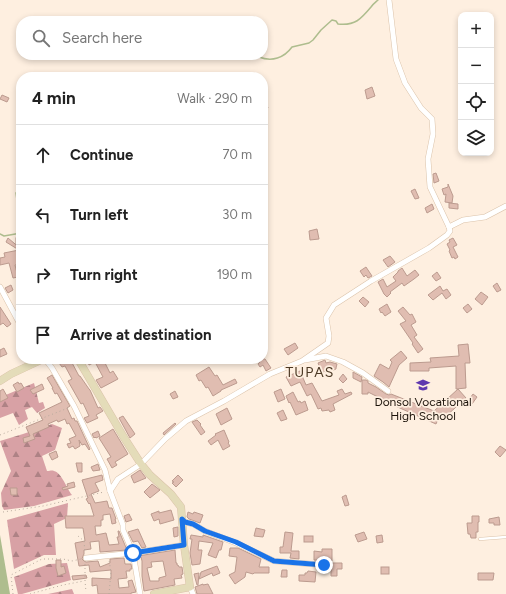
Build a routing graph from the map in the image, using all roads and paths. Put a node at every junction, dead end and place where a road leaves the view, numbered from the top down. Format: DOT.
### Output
graph roads {
  1 [pos="388,0"];
  2 [pos="506,206"];
  3 [pos="449,227"];
  4 [pos="0,287"];
  5 [pos="16,317"];
  6 [pos="302,360"];
  7 [pos="33,364"];
  8 [pos="48,364"];
  9 [pos="81,364"];
  10 [pos="0,381"];
  11 [pos="388,391"];
  12 [pos="74,406"];
  13 [pos="0,435"];
  14 [pos="141,464"];
  15 [pos="110,491"];
  16 [pos="3,512"];
  17 [pos="182,519"];
  18 [pos="506,537"];
  19 [pos="480,539"];
  20 [pos="184,545"];
  21 [pos="133,553"];
  22 [pos="109,556"];
  23 [pos="86,558"];
  24 [pos="324,565"];
  25 [pos="85,581"];
  26 [pos="191,591"];
  27 [pos="14,594"];
  28 [pos="30,594"];
  29 [pos="109,594"];
  30 [pos="140,594"];
  31 [pos="154,594"];
  1 -- 3 [label="street"];
  2 -- 3 [label="street"];
  3 -- 6 [label="street"];
  4 -- 5 [label="street"];
  6 -- 11 [label="street"];
  6 -- 14 [label="street"];
  7 -- 10 [label="main road"];
  8 -- 12 [label="street"];
  9 -- 14 [label="main road"];
  12 -- 13 [label="path"];
  12 -- 15 [label="street"];
  14 -- 15 [label="street"];
  14 -- 17 [label="main road"];
  15 -- 16 [label="path"];
  15 -- 21 [label="street"];
  17 -- 20 [label="main road"];
  17 -- 24 [label="street"];
  18 -- 19 [label="lane"];
  20 -- 21 [label="street"];
  20 -- 26 [label="main road"];
  21 -- 22 [label="street"];
  21 -- 30 [label="street"];
  22 -- 23 [label="street"];
  22 -- 29 [label="path"];
  23 -- 27 [label="path"];
  25 -- 28 [label="path"];
  26 -- 31 [label="main road"];
}
